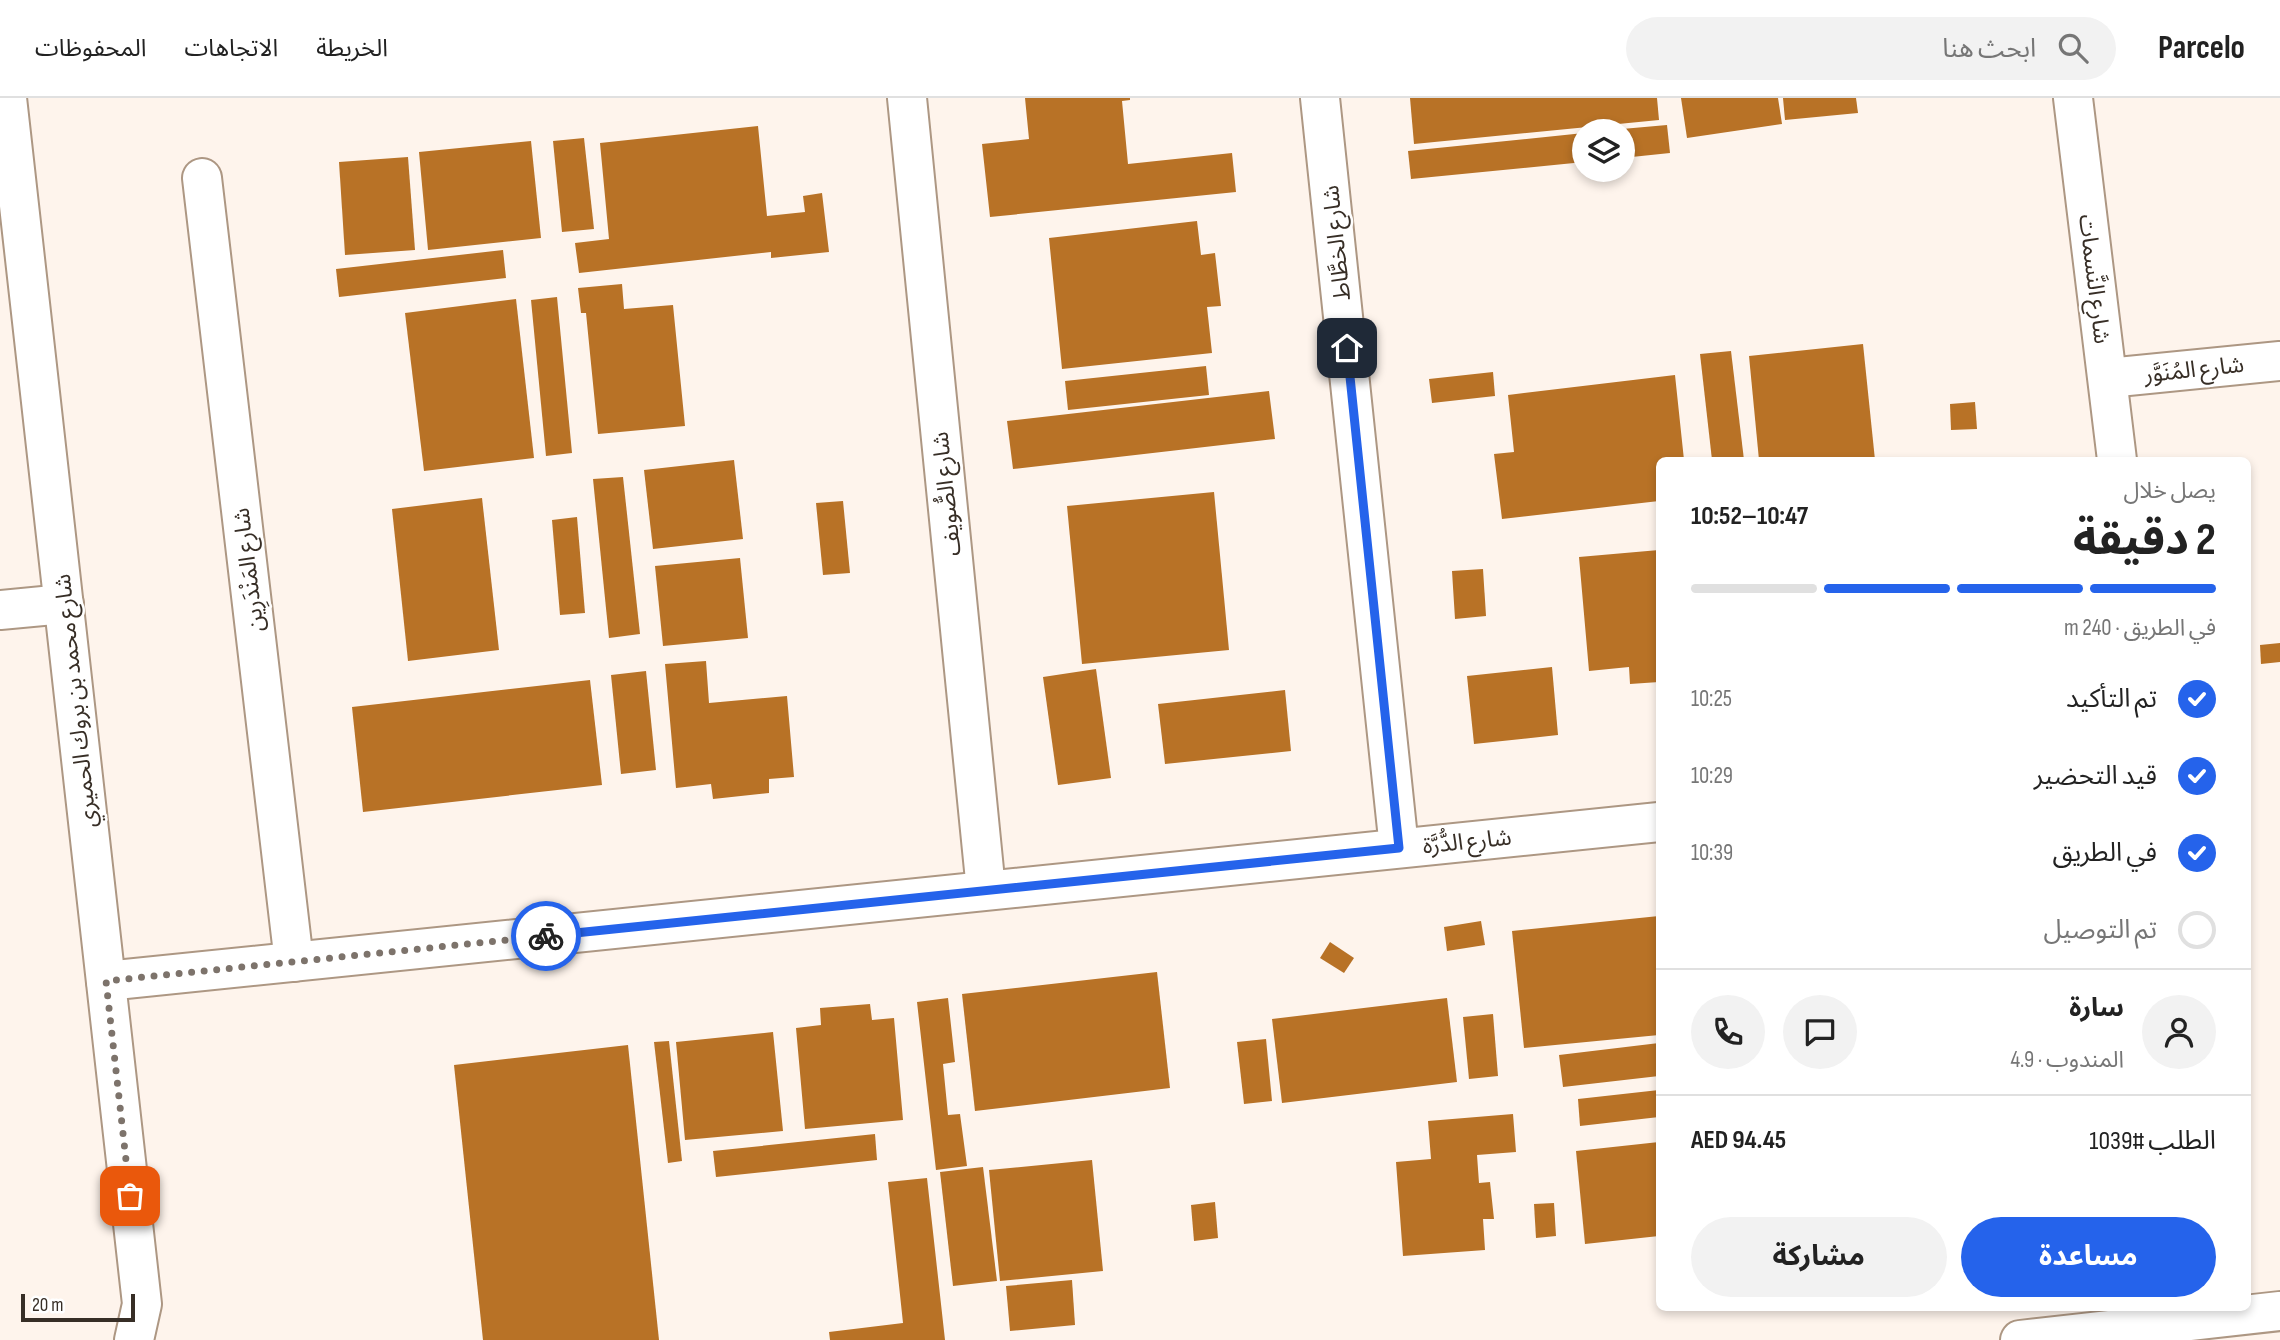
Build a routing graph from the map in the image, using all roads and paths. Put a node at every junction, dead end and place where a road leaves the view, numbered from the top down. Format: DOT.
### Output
graph roads {
  1 [pos="7,98"];
  2 [pos="906,98"];
  3 [pos="1320,98"];
  4 [pos="2073,98"];
  5 [pos="202,178"];
  6 [pos="2280,360"];
  7 [pos="2108,378"];
  8 [pos="2117,457"];
  9 [pos="64,604"];
  10 [pos="0,610"];
  11 [pos="1656,822"];
  12 [pos="1399,848"];
  13 [pos="986,890"];
  14 [pos="294,961"];
  15 [pos="106,981"];
  16 [pos="2280,1311"];
  17 [pos="138,1322"];
  18 [pos="2208,1322"];
  19 [pos="161,1340"];
  20 [pos="2021,1340"];
  1 -- 9 [label="street, شارع محمد بن بروك الحميري"];
  2 -- 13 [label="street, شارع الصُّويف"];
  3 -- 12 [label="street, شارع الخطَّاط"];
  4 -- 7 [label="street, شارع النَّسمات"];
  5 -- 14 [label="street, شارع المَنْدَرِين"];
  6 -- 7 [label="street, شارع المُنَوَّر"];
  7 -- 8 [label="street, شارع النَّسمات"];
  9 -- 10 [label="street"];
  9 -- 15 [label="street, شارع محمد بن بروك الحميري"];
  11 -- 12 [label="street, شارع الدُّرَّة"];
  12 -- 13 [label="street, شارع الدُّرَّة"];
  13 -- 14 [label="street, شارع الدُّرَّة"];
  14 -- 15 [label="street, شارع الدُّرَّة"];
  15 -- 17 [label="street, شارع محمد بن بروك الحميري"];
  16 -- 18 [label="street"];
  17 -- 19 [label="street, شارع محمد بن بروك الحميري"];
  18 -- 20 [label="street"];
}
